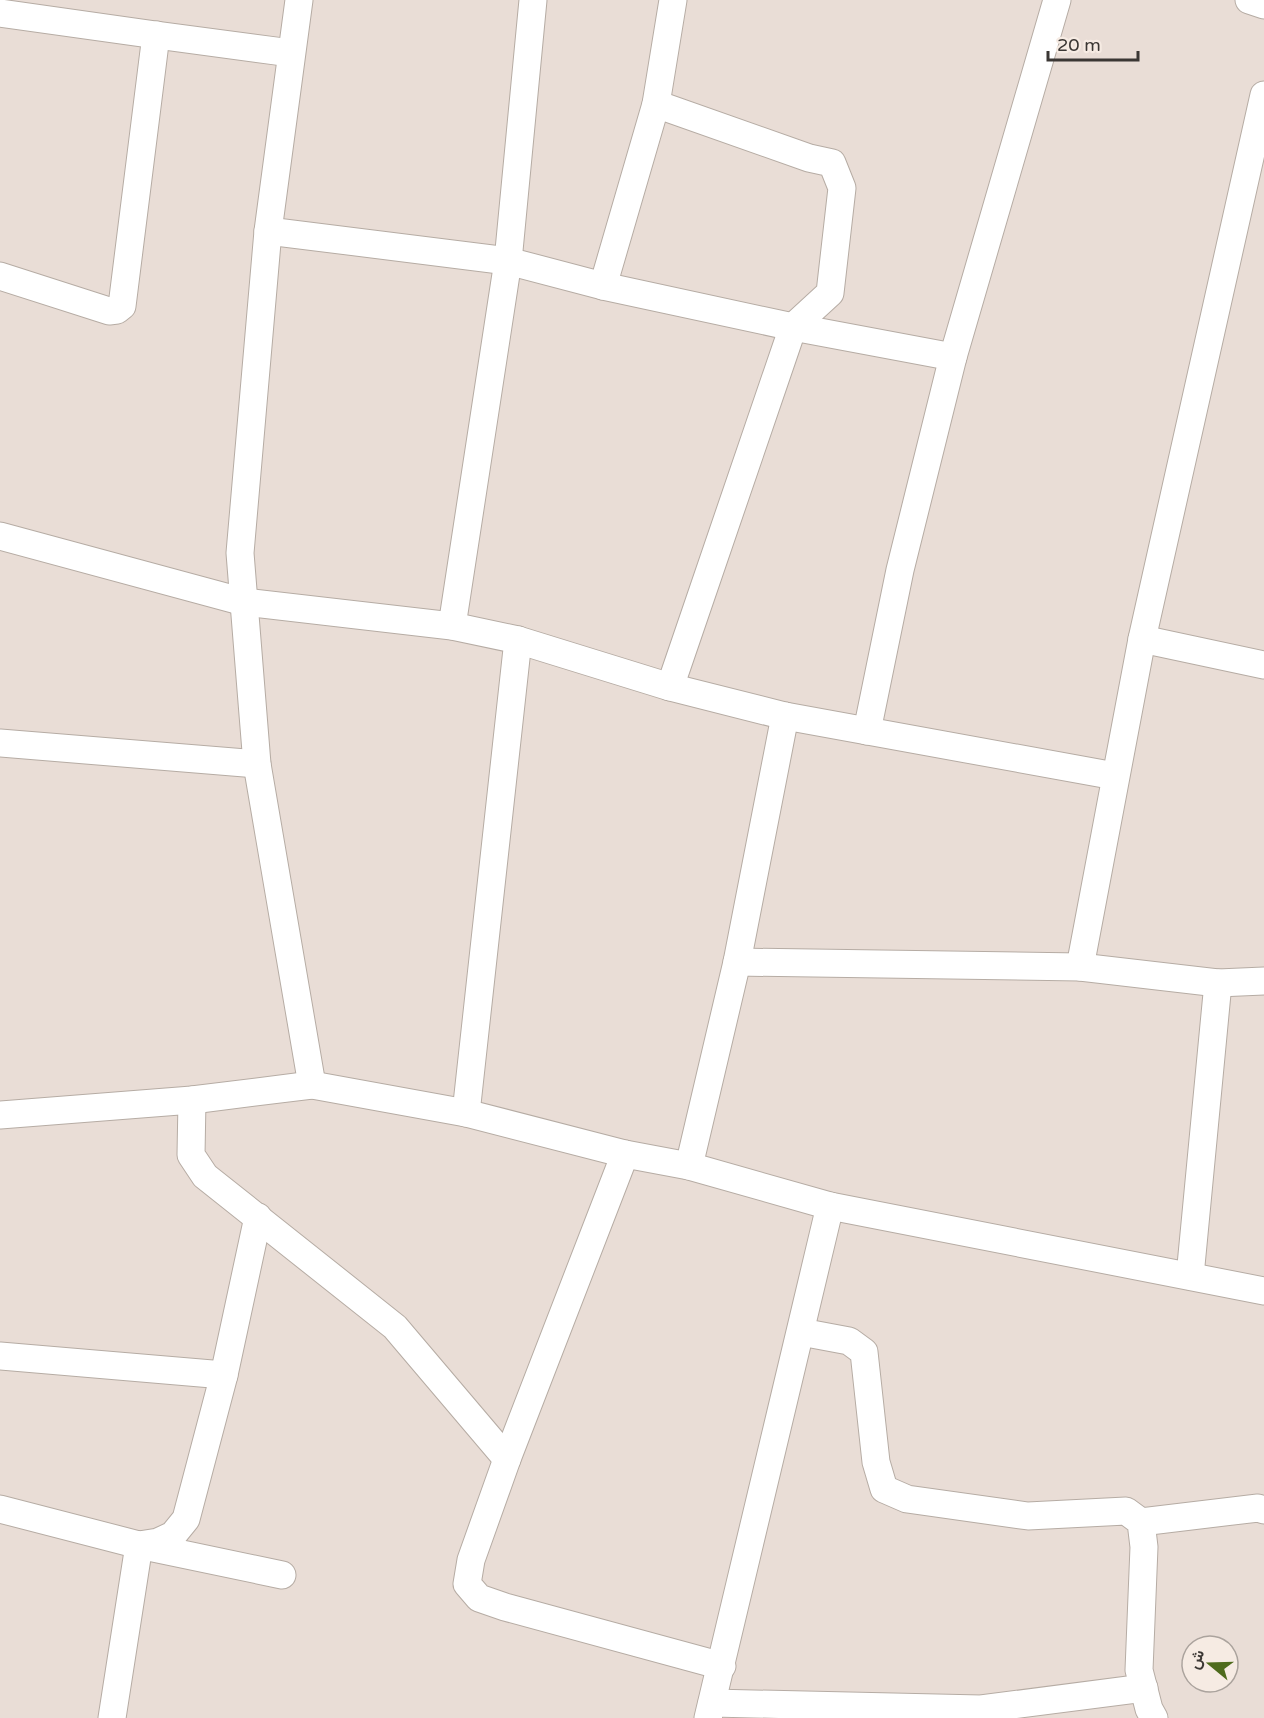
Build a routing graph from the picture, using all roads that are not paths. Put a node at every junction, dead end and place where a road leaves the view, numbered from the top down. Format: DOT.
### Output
graph roads {
  1 [pos="299,0"];
  2 [pos="533,0"];
  3 [pos="673,0"];
  4 [pos="1057,0"];
  5 [pos="1249,0"];
  6 [pos="1264,5"];
  7 [pos="0,12"];
  8 [pos="156,35"];
  9 [pos="291,53"];
  10 [pos="1264,95"];
  11 [pos="656,104"];
  12 [pos="268,231"];
  13 [pos="508,261"];
  14 [pos="0,276"];
  15 [pos="603,286"];
  16 [pos="793,327"];
  17 [pos="953,357"];
  18 [pos="0,536"];
  19 [pos="244,602"];
  20 [pos="452,626"];
  21 [pos="1142,639"];
  22 [pos="518,640"];
  23 [pos="1264,665"];
  24 [pos="670,687"];
  25 [pos="785,716"];
  26 [pos="867,731"];
  27 [pos="0,743"];
  28 [pos="257,764"];
  29 [pos="1115,776"];
  30 [pos="737,962"];
  31 [pos="1080,967"];
  32 [pos="1264,981"];
  33 [pos="1218,983"];
  34 [pos="312,1085"];
  35 [pos="192,1100"];
  36 [pos="466,1113"];
  37 [pos="0,1115"];
  38 [pos="625,1154"];
  39 [pos="689,1166"];
  40 [pos="830,1206"];
  41 [pos="258,1217"];
  42 [pos="1190,1276"];
  43 [pos="1264,1291"];
  44 [pos="801,1332"];
  45 [pos="0,1356"];
  46 [pos="224,1375"];
  47 [pos="507,1459"];
  48 [pos="0,1509"];
  49 [pos="1264,1510"];
  50 [pos="1142,1522"];
  51 [pos="139,1545"];
  52 [pos="282,1575"];
  53 [pos="722,1666"];
  54 [pos="1144,1688"];
  55 [pos="710,1711"];
  56 [pos="112,1718"];
  57 [pos="1154,1718"];
  1 -- 9 [label="street"];
  2 -- 13 [label="street"];
  3 -- 11 [label="street"];
  4 -- 17 [label="street"];
  5 -- 6 [label="street"];
  7 -- 8 [label="street"];
  8 -- 9 [label="street"];
  8 -- 14 [label="street"];
  9 -- 12 [label="street"];
  10 -- 21 [label="street"];
  11 -- 15 [label="street"];
  11 -- 16 [label="street"];
  12 -- 13 [label="street"];
  12 -- 19 [label="street"];
  13 -- 15 [label="street"];
  13 -- 20 [label="street"];
  15 -- 16 [label="street"];
  16 -- 17 [label="street"];
  16 -- 24 [label="street"];
  17 -- 26 [label="street"];
  18 -- 19 [label="street"];
  19 -- 20 [label="street"];
  19 -- 28 [label="street"];
  20 -- 22 [label="street"];
  21 -- 23 [label="street"];
  21 -- 29 [label="street"];
  22 -- 24 [label="street"];
  22 -- 36 [label="street"];
  24 -- 25 [label="street"];
  25 -- 26 [label="street"];
  25 -- 30 [label="street"];
  26 -- 29 [label="street"];
  27 -- 28 [label="street"];
  28 -- 34 [label="street"];
  29 -- 31 [label="street"];
  30 -- 31 [label="street"];
  30 -- 39 [label="street"];
  31 -- 33 [label="street"];
  32 -- 33 [label="street"];
  33 -- 42 [label="street"];
  34 -- 35 [label="street"];
  34 -- 36 [label="street"];
  35 -- 37 [label="street"];
  35 -- 41 [label="street"];
  36 -- 38 [label="street"];
  38 -- 39 [label="street"];
  38 -- 47 [label="street"];
  39 -- 40 [label="street"];
  40 -- 42 [label="street"];
  40 -- 44 [label="street"];
  41 -- 46 [label="street"];
  41 -- 47 [label="street"];
  42 -- 43 [label="street"];
  44 -- 50 [label="street"];
  44 -- 53 [label="street"];
  45 -- 46 [label="street"];
  46 -- 51 [label="street"];
  47 -- 53 [label="street"];
  48 -- 51 [label="street"];
  49 -- 50 [label="street"];
  50 -- 54 [label="street"];
  51 -- 52 [label="street"];
  51 -- 56 [label="street"];
  53 -- 55 [label="street"];
  54 -- 55 [label="street"];
  54 -- 57 [label="street"];
}
